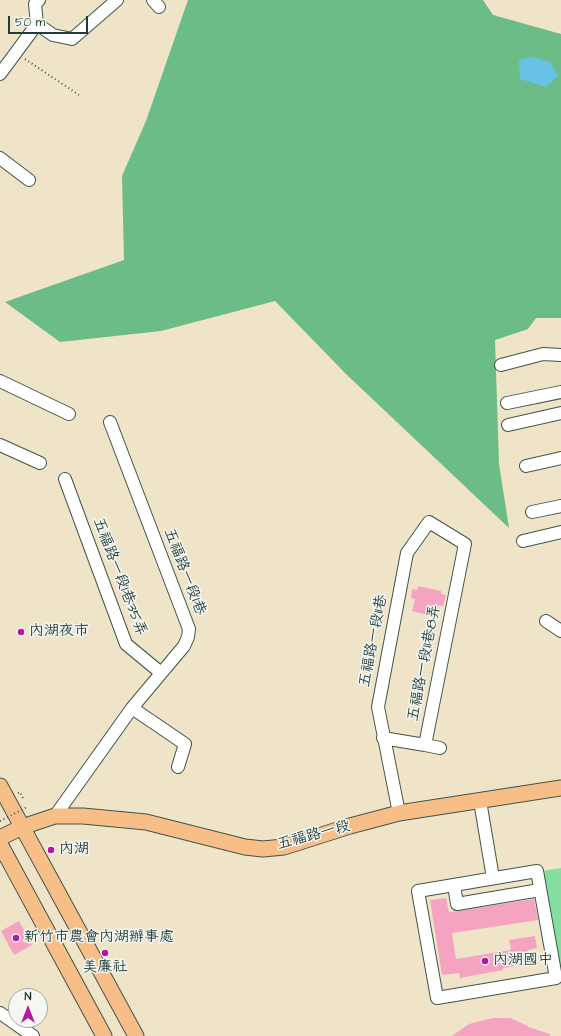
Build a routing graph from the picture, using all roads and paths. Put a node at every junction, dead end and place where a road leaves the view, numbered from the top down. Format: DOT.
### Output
graph roads {
  1 [pos="39,0"];
  2 [pos="117,0"];
  3 [pos="37,24"];
  4 [pos="15,53"];
  5 [pos="0,74"];
  6 [pos="79,95"];
  7 [pos="0,158"];
  8 [pos="29,180"];
  9 [pos="561,355"];
  10 [pos="501,365"];
  11 [pos="0,381"];
  12 [pos="561,392"];
  13 [pos="508,403"];
  14 [pos="561,413"];
  15 [pos="69,414"];
  16 [pos="110,422"];
  17 [pos="508,425"];
  18 [pos="0,445"];
  19 [pos="561,458"];
  20 [pos="40,463"];
  21 [pos="526,466"];
  22 [pos="65,479"];
  23 [pos="561,506"];
  24 [pos="532,512"];
  25 [pos="561,532"];
  26 [pos="523,541"];
  27 [pos="465,544"];
  28 [pos="546,621"];
  29 [pos="561,631"];
  30 [pos="161,673"];
  31 [pos="132,708"];
  32 [pos="383,738"];
  33 [pos="426,745"];
  34 [pos="440,748"];
  35 [pos="178,767"];
  36 [pos="0,786"];
  37 [pos="561,788"];
  38 [pos="480,801"];
  39 [pos="26,807"];
  40 [pos="398,813"];
  41 [pos="55,816"];
  42 [pos="0,821"];
  43 [pos="22,827"];
  44 [pos="0,838"];
  45 [pos="0,844"];
  46 [pos="493,878"];
  47 [pos="454,885"];
  48 [pos="540,890"];
  49 [pos="0,1012"];
  50 [pos="33,1036"];
  51 [pos="104,1036"];
  52 [pos="136,1036"];
  1 -- 3 [label="lane"];
  2 -- 3 [label="lane"];
  3 -- 4 [label="lane"];
  4 -- 5 [label="lane"];
  4 -- 6 [label="path"];
  7 -- 8 [label="lane"];
  9 -- 10 [label="lane"];
  11 -- 15 [label="lane"];
  12 -- 13 [label="lane"];
  14 -- 17 [label="lane"];
  16 -- 30 [label="lane, 五福路一段1巷"];
  18 -- 20 [label="lane"];
  19 -- 21 [label="lane"];
  22 -- 30 [label="lane, 五福路一段1巷35弄"];
  23 -- 24 [label="lane"];
  25 -- 26 [label="lane"];
  27 -- 32 [label="lane, 五福路一段11巷"];
  27 -- 33 [label="lane, 五福路一段11巷8弄"];
  28 -- 29 [label="lane"];
  30 -- 31 [label="lane, 五福路一段1巷"];
  31 -- 35 [label="lane"];
  31 -- 41 [label="lane, 五福路一段1巷"];
  32 -- 33 [label="lane, 五福路一段11巷8弄"];
  32 -- 40 [label="lane, 五福路一段11巷"];
  33 -- 34 [label="lane"];
  36 -- 43 [label="main road"];
  37 -- 38 [label="main road, 五福路一段"];
  38 -- 40 [label="main road, 五福路一段"];
  38 -- 46 [label="lane"];
  39 -- 42 [label="path, bridge"];
  40 -- 41 [label="main road, 五福路一段"];
  41 -- 43 [label="main road, 五福路一段"];
  43 -- 44 [label="main road, 五福路一段"];
  43 -- 52 [label="main road"];
  45 -- 51 [label="main road"];
  46 -- 47 [label="lane"];
  46 -- 48 [label="lane"];
  47 -- 48 [label="lane"];
  47 -- 48 [label="lane"];
  49 -- 50 [label="lane"];
}
